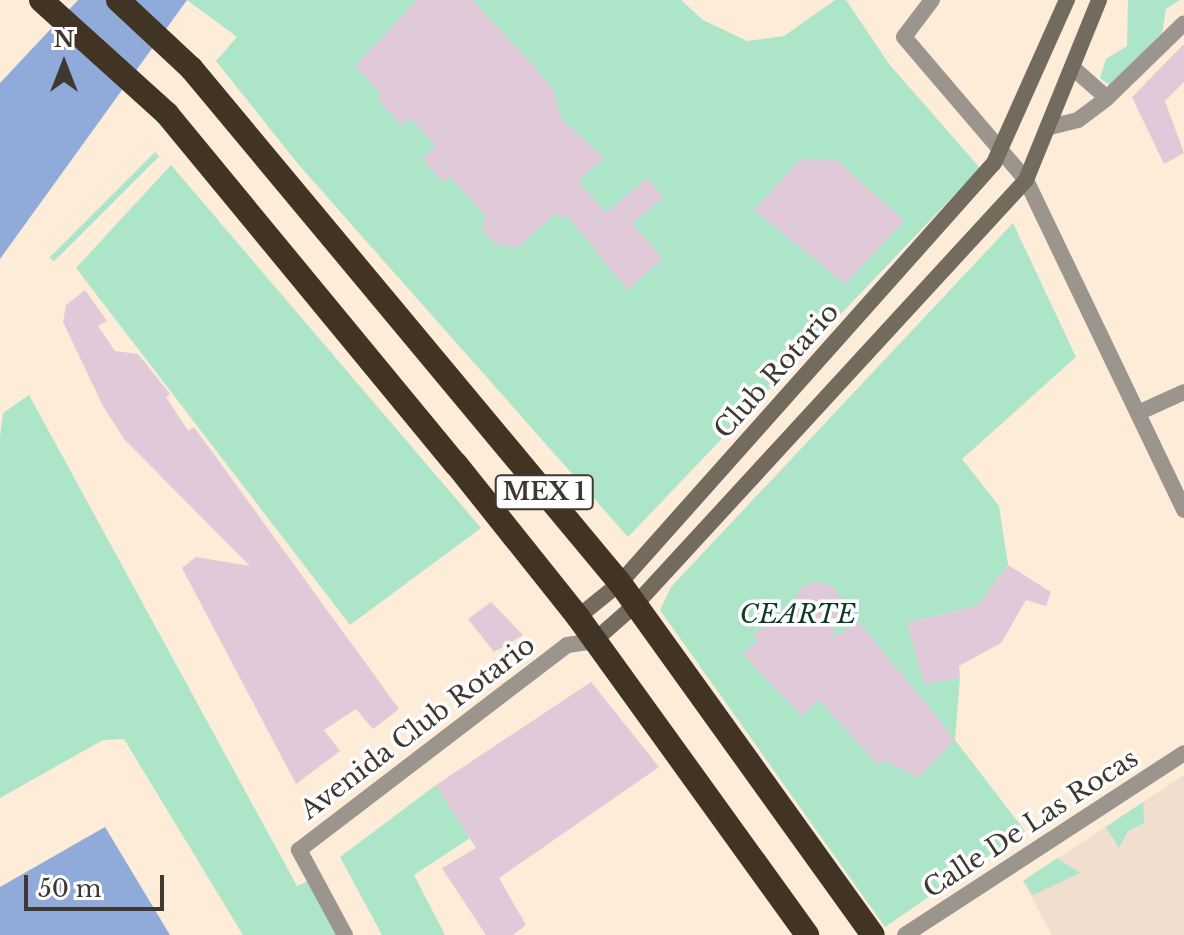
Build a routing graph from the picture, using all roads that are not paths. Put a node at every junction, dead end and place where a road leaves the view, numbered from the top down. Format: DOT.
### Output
graph roads {
  1 [pos="41,0"];
  2 [pos="118,0"];
  3 [pos="932,0"];
  4 [pos="1067,0"];
  5 [pos="1099,0"];
  6 [pos="1184,23"];
  7 [pos="1073,68"];
  8 [pos="1107,98"];
  9 [pos="1050,127"];
  10 [pos="1002,147"];
  11 [pos="1026,180"];
  12 [pos="1184,392"];
  13 [pos="1140,412"];
  14 [pos="1184,510"];
  15 [pos="620,583"];
  16 [pos="636,604"];
  17 [pos="578,617"];
  18 [pos="594,641"];
  19 [pos="567,645"];
  20 [pos="1184,753"];
  21 [pos="345,935"];
  22 [pos="807,935"];
  23 [pos="873,935"];
  24 [pos="905,935"];
  1 -- 17 [label="highway, MEX 1"];
  2 -- 15 [label="highway, MEX 1"];
  3 -- 10 [label="street"];
  4 -- 10 [label="main road, Club Rotario"];
  5 -- 7 [label="main road, Club Rotario"];
  6 -- 8 [label="street"];
  7 -- 8 [label="street"];
  7 -- 9 [label="main road, Club Rotario"];
  8 -- 9 [label="street"];
  9 -- 11 [label="main road, Club Rotario"];
  10 -- 11 [label="street"];
  10 -- 15 [label="main road, Club Rotario"];
  11 -- 13 [label="street"];
  11 -- 16 [label="main road, Club Rotario"];
  12 -- 13 [label="street"];
  13 -- 14 [label="street"];
  15 -- 16 [label="highway, MEX 1"];
  15 -- 17 [label="main road, Club Rotario"];
  16 -- 18 [label="main road, Club Rotario"];
  16 -- 23 [label="highway, MEX 1"];
  17 -- 18 [label="highway, MEX 1"];
  17 -- 19 [label="street, Avenida Club Rotario"];
  18 -- 19 [label="street, Avenida Club Rotario"];
  18 -- 22 [label="highway, MEX 1"];
  19 -- 21 [label="street, Avenida Club Rotario"];
  20 -- 24 [label="street, Calle De Las Rocas"];
}
